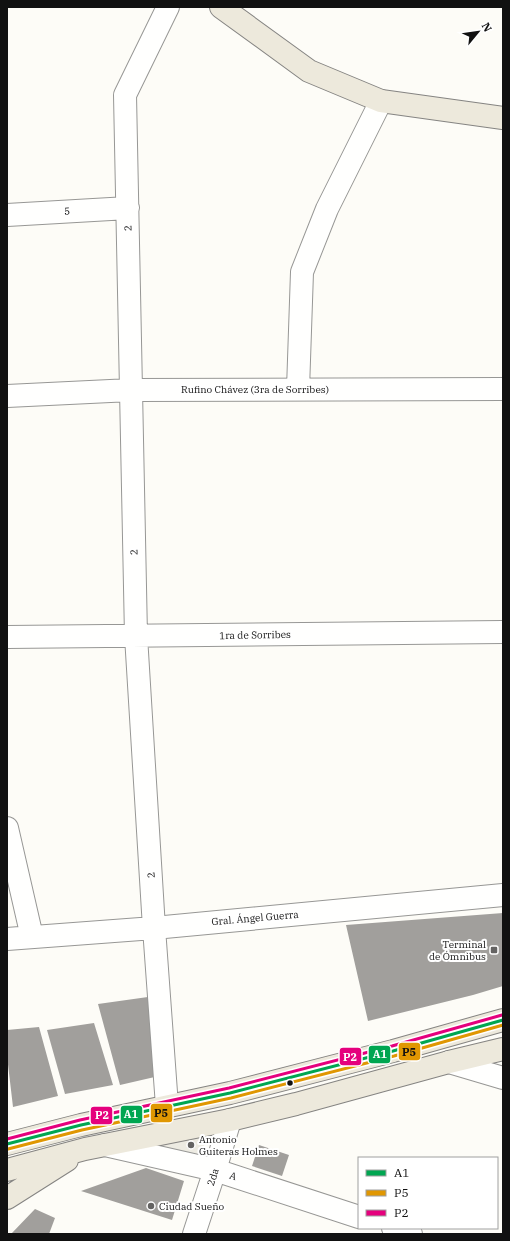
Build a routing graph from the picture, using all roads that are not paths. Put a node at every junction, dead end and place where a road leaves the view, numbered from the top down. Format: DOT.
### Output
graph roads {
  1 [pos="168,7"];
  2 [pos="221,7"];
  3 [pos="381,101"];
  4 [pos="503,118"];
  5 [pos="128,208"];
  6 [pos="7,215"];
  7 [pos="298,389"];
  8 [pos="503,389"];
  9 [pos="131,390"];
  10 [pos="7,396"];
  11 [pos="503,632"];
  12 [pos="136,636"];
  13 [pos="7,637"];
  14 [pos="7,828"];
  15 [pos="503,895"];
  16 [pos="154,928"];
  17 [pos="32,937"];
  18 [pos="7,939"];
  19 [pos="503,1020"];
  20 [pos="503,1049"];
  21 [pos="450,1062"];
  22 [pos="503,1078"];
  23 [pos="167,1106"];
  24 [pos="230,1120"];
  25 [pos="7,1144"];
  26 [pos="95,1147"];
  27 [pos="7,1170"];
  28 [pos="215,1170"];
  29 [pos="7,1198"];
  30 [pos="358,1217"];
  31 [pos="396,1229"];
  32 [pos="194,1234"];
  33 [pos="411,1234"];
  1 -- 5 [label="street, 2"];
  2 -- 3 [label="main road"];
  3 -- 4 [label="main road"];
  3 -- 7 [label="street"];
  5 -- 6 [label="street, 5"];
  5 -- 9 [label="street, 2"];
  7 -- 8 [label="street, Rufino Chávez (3ra de Sorribes)"];
  7 -- 9 [label="street, Rufino Chávez (3ra de Sorribes)"];
  9 -- 10 [label="street, Rufino Chávez (3ra de Sorribes)"];
  9 -- 12 [label="street, 2"];
  11 -- 12 [label="street, 1ra de Sorribes"];
  12 -- 13 [label="street, 1ra de Sorribes"];
  12 -- 16 [label="street, 2"];
  14 -- 17 [label="street"];
  15 -- 16 [label="street, Gral. Ángel Guerra"];
  16 -- 17 [label="street, Gral. Ángel Guerra"];
  16 -- 23 [label="street, 2"];
  17 -- 18 [label="street, Gral. Ángel Guerra"];
  19 -- 23 [label="main road"];
  20 -- 21 [label="main road"];
  21 -- 22 [label="street"];
  21 -- 24 [label="main road"];
  23 -- 25 [label="main road"];
  24 -- 26 [label="main road"];
  24 -- 28 [label="street, 2da"];
  26 -- 27 [label="main road"];
  26 -- 28 [label="street, A"];
  26 -- 29 [label="main road"];
  28 -- 30 [label="street, A"];
  28 -- 32 [label="street, 2da"];
  31 -- 33 [label="street"];
}
